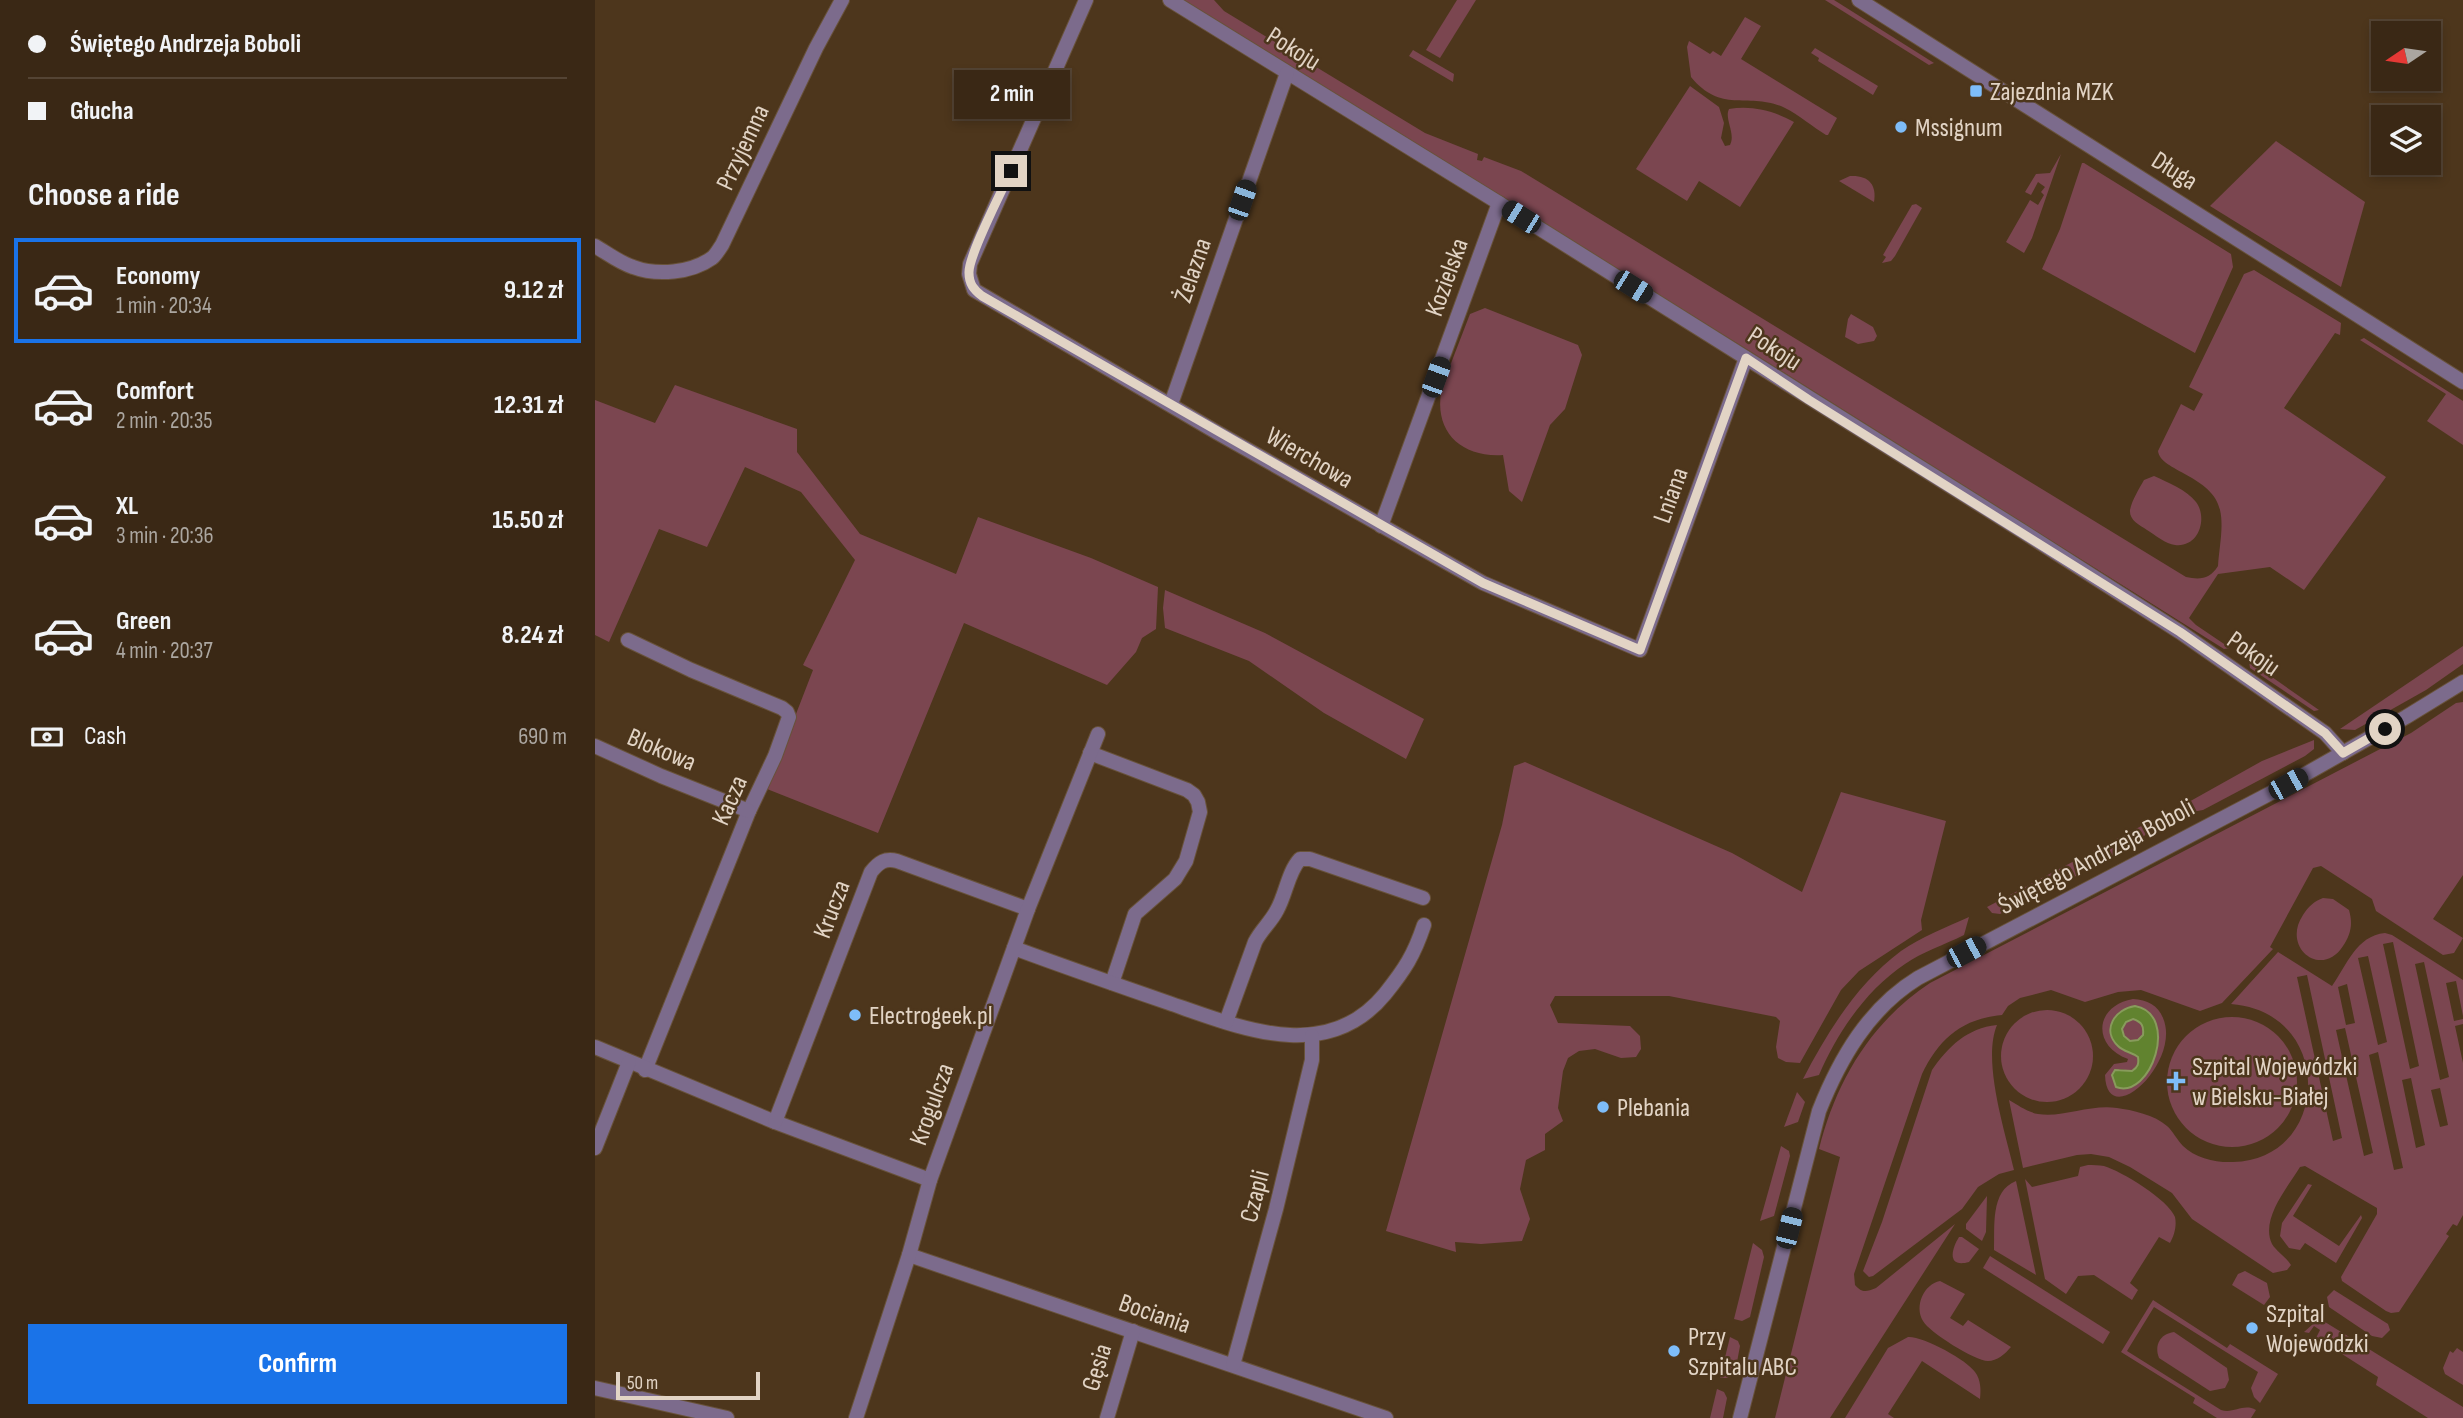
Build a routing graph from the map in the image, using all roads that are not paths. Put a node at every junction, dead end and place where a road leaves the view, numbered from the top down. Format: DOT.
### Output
graph roads {
  1 [pos="842,0"];
  2 [pos="1086,0"];
  3 [pos="1170,0"];
  4 [pos="1859,0"];
  5 [pos="1287,73"];
  6 [pos="1499,203"];
  7 [pos="595,247"];
  8 [pos="1746,358"];
  9 [pos="2463,382"];
  10 [pos="1171,404"];
  11 [pos="1381,526"];
  12 [pos="628,640"];
  13 [pos="1640,650"];
  14 [pos="2463,682"];
  15 [pos="1098,734"];
  16 [pos="595,746"];
  17 [pos="1090,753"];
  18 [pos="2343,753"];
  19 [pos="749,811"];
  20 [pos="1423,898"];
  21 [pos="1028,909"];
  22 [pos="1424,925"];
  23 [pos="1013,948"];
  24 [pos="1112,983"];
  25 [pos="1226,1022"];
  26 [pos="1312,1036"];
  27 [pos="595,1047"];
  28 [pos="629,1062"];
  29 [pos="645,1070"];
  30 [pos="775,1122"];
  31 [pos="595,1147"];
  32 [pos="930,1180"];
  33 [pos="909,1255"];
  34 [pos="1133,1331"];
  35 [pos="1233,1365"];
  36 [pos="595,1388"];
  37 [pos="727,1418"];
  38 [pos="856,1418"];
  39 [pos="1107,1418"];
  40 [pos="1386,1418"];
  41 [pos="1740,1418"];
  1 -- 7 [label="street, Przyjemna"];
  2 -- 10 [label="street, Wierchowa"];
  3 -- 5 [label="street, Pokoju"];
  4 -- 9 [label="street, Długa"];
  5 -- 6 [label="street, Pokoju"];
  5 -- 10 [label="street, Żelazna"];
  6 -- 8 [label="street, Pokoju"];
  6 -- 11 [label="street, Kozielska"];
  8 -- 13 [label="street, Lniana"];
  8 -- 18 [label="street, Pokoju"];
  10 -- 11 [label="street, Wierchowa"];
  11 -- 13 [label="street, Wierchowa"];
  12 -- 19 [label="street, Kacza"];
  14 -- 18 [label="street, Świętego Andrzeja Boboli"];
  15 -- 17 [label="street, Krogulcza"];
  16 -- 19 [label="street, Blokowa"];
  17 -- 21 [label="street, Krogulcza"];
  17 -- 24 [label="street"];
  18 -- 41 [label="street, Świętego Andrzeja Boboli"];
  19 -- 29 [label="street, Kacza"];
  20 -- 25 [label="street"];
  21 -- 23 [label="street, Krogulcza"];
  21 -- 30 [label="street, Krucza"];
  22 -- 26 [label="street"];
  23 -- 24 [label="street"];
  23 -- 32 [label="street, Krogulcza"];
  24 -- 25 [label="street"];
  25 -- 26 [label="street"];
  26 -- 35 [label="street, Czapli"];
  27 -- 28 [label="street"];
  28 -- 29 [label="street"];
  28 -- 31 [label="street"];
  29 -- 30 [label="street"];
  30 -- 32 [label="street"];
  32 -- 33 [label="street, Krogulcza"];
  33 -- 34 [label="street, Bociania"];
  33 -- 38 [label="street, Krogulcza"];
  34 -- 35 [label="street, Bociania"];
  34 -- 39 [label="street, Gęsia"];
  35 -- 40 [label="street, Bociania"];
  36 -- 37 [label="street"];
}
